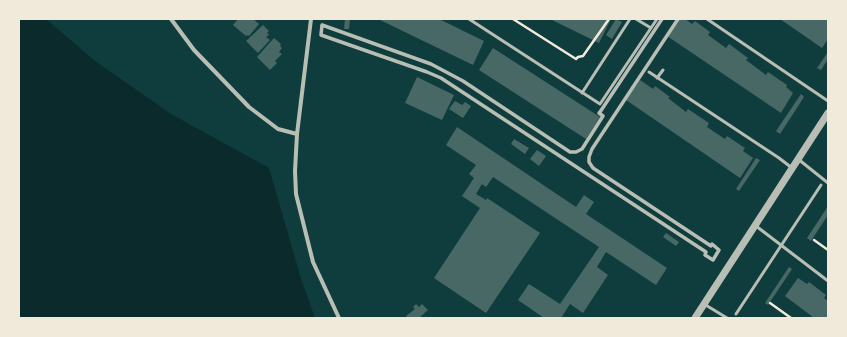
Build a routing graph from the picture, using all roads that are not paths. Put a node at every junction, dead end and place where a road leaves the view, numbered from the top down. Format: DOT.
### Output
graph roads {
  1 [pos="171,19"];
  2 [pos="311,19"];
  3 [pos="469,19"];
  4 [pos="630,19"];
  5 [pos="636,19"];
  6 [pos="657,19"];
  7 [pos="662,19"];
  8 [pos="678,19"];
  9 [pos="707,19"];
  10 [pos="651,28"];
  11 [pos="663,70"];
  12 [pos="649,72"];
  13 [pos="657,78"];
  14 [pos="582,93"];
  15 [pos="828,101"];
  16 [pos="828,113"];
  17 [pos="297,134"];
  18 [pos="798,159"];
  19 [pos="792,168"];
  20 [pos="828,183"];
  21 [pos="821,185"];
  22 [pos="755,224"];
  23 [pos="782,245"];
  24 [pos="828,281"];
  25 [pos="704,304"];
  26 [pos="736,314"];
  27 [pos="339,318"];
  28 [pos="695,318"];
  29 [pos="727,318"];
  1 -- 17 [label="street"];
  2 -- 17 [label="street"];
  3 -- 14 [label="lane"];
  4 -- 14 [label="lane"];
  5 -- 10 [label="lane"];
  6 -- 10 [label="lane"];
  7 -- 8 [label="street"];
  9 -- 15 [label="lane"];
  10 -- 14 [label="lane"];
  11 -- 13 [label="lane"];
  12 -- 13 [label="lane"];
  13 -- 19 [label="lane"];
  16 -- 18 [label="street"];
  17 -- 27 [label="street"];
  18 -- 19 [label="street"];
  18 -- 20 [label="lane"];
  19 -- 22 [label="street"];
  21 -- 23 [label="lane"];
  22 -- 23 [label="lane"];
  22 -- 25 [label="street"];
  23 -- 24 [label="lane"];
  23 -- 26 [label="lane"];
  25 -- 28 [label="street"];
  25 -- 29 [label="lane"];
}
